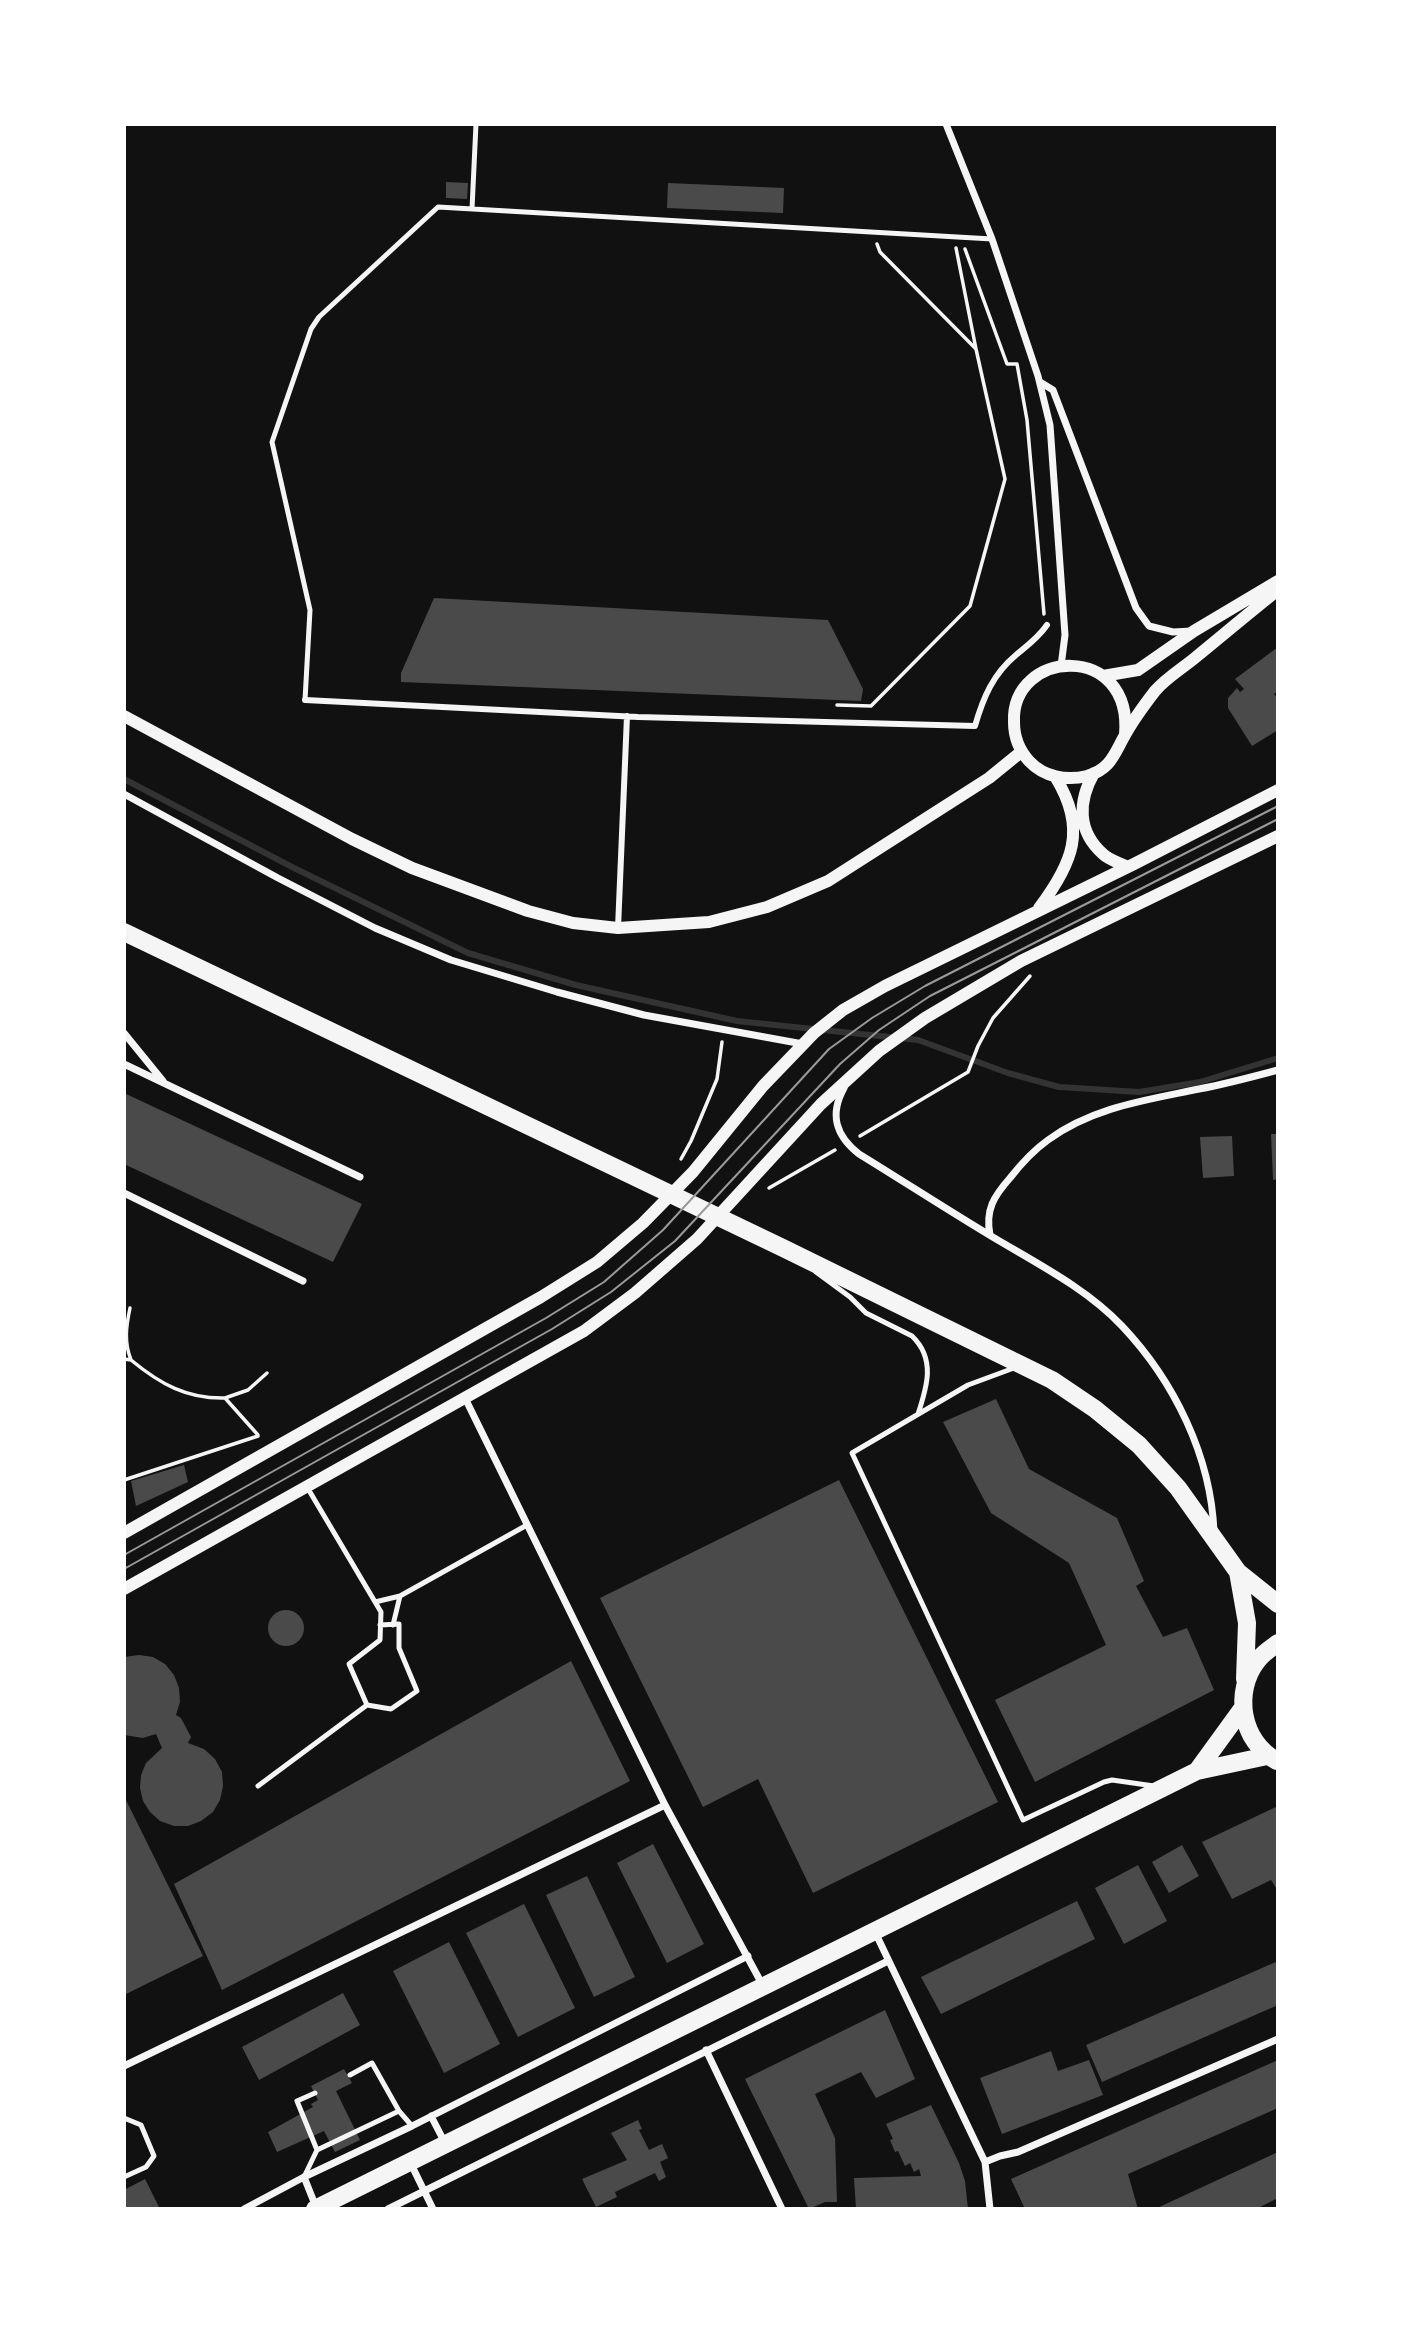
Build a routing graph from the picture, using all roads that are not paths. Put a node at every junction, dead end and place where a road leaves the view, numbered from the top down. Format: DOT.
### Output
graph roads {
  1 [pos="476,124"];
  2 [pos="946,124"];
  3 [pos="472,209"];
  4 [pos="992,239"];
  5 [pos="1040,382"];
  6 [pos="1278,581"];
  7 [pos="1278,590"];
  8 [pos="1048,625"];
  9 [pos="1194,631"];
  10 [pos="1061,666"];
  11 [pos="1103,676"];
  12 [pos="305,700"];
  13 [pos="124,716"];
  14 [pos="627,716"];
  15 [pos="1125,735"];
  16 [pos="1021,752"];
  17 [pos="1094,773"];
  18 [pos="1056,778"];
  19 [pos="1278,790"];
  20 [pos="124,794"];
  21 [pos="1278,836"];
  22 [pos="1128,867"];
  23 [pos="1037,911"];
  24 [pos="618,928"];
  25 [pos="124,932"];
  26 [pos="124,1033"];
  27 [pos="803,1044"];
  28 [pos="124,1064"];
  29 [pos="1278,1070"];
  30 [pos="850,1077"];
  31 [pos="165,1084"];
  32 [pos="360,1177"];
  33 [pos="124,1193"];
  34 [pos="990,1235"];
  35 [pos="791,1252"];
  36 [pos="303,1281"];
  37 [pos="1023,1365"];
  38 [pos="465,1398"];
  39 [pos="918,1414"];
  40 [pos="307,1487"];
  41 [pos="527,1525"];
  42 [pos="124,1534"];
  43 [pos="1214,1536"];
  44 [pos="1238,1572"];
  45 [pos="124,1589"];
  46 [pos="400,1596"];
  47 [pos="375,1602"];
  48 [pos="1278,1604"];
  49 [pos="380,1625"];
  50 [pos="393,1625"];
  51 [pos="1278,1643"];
  52 [pos="1245,1683"];
  53 [pos="367,1704"];
  54 [pos="1242,1709"];
  55 [pos="1273,1758"];
  56 [pos="1197,1771"];
  57 [pos="258,1786"];
  58 [pos="1164,1788"];
  59 [pos="665,1805"];
  60 [pos="875,1932"];
  61 [pos="748,1956"];
  62 [pos="888,1961"];
  63 [pos="763,1987"];
  64 [pos="1278,2039"];
  65 [pos="706,2050"];
  66 [pos="124,2066"];
  67 [pos="350,2075"];
  68 [pos="314,2093"];
  69 [pos="399,2111"];
  70 [pos="431,2116"];
  71 [pos="124,2118"];
  72 [pos="412,2126"];
  73 [pos="445,2144"];
  74 [pos="317,2150"];
  75 [pos="410,2162"];
  76 [pos="985,2162"];
  77 [pos="124,2177"];
  78 [pos="304,2177"];
  79 [pos="424,2191"];
  80 [pos="315,2208"];
  81 [pos="244,2209"];
  82 [pos="388,2209"];
  83 [pos="433,2209"];
  84 [pos="782,2209"];
  85 [pos="990,2209"];
  1 -- 3 [label="lane"];
  2 -- 4 [label="street"];
  3 -- 4 [label="lane"];
  3 -- 12 [label="lane"];
  4 -- 5 [label="street"];
  5 -- 9 [label="street"];
  5 -- 10 [label="street"];
  6 -- 9 [label="street"];
  7 -- 15 [label="street"];
  8 -- 14 [label="street"];
  9 -- 11 [label="street"];
  10 -- 11 [label="street"];
  10 -- 16 [label="street"];
  11 -- 15 [label="street"];
  12 -- 14 [label="street"];
  13 -- 24 [label="street"];
  14 -- 24 [label="street"];
  15 -- 17 [label="street"];
  16 -- 18 [label="street"];
  16 -- 24 [label="street"];
  17 -- 18 [label="street"];
  17 -- 22 [label="street"];
  18 -- 23 [label="street"];
  19 -- 22 [label="street"];
  20 -- 27 [label="street"];
  21 -- 30 [label="street"];
  22 -- 23 [label="street"];
  23 -- 27 [label="street"];
  25 -- 35 [label="main road"];
  26 -- 31 [label="street"];
  27 -- 42 [label="street"];
  28 -- 31 [label="street"];
  29 -- 34 [label="street"];
  30 -- 34 [label="street"];
  30 -- 38 [label="street"];
  31 -- 32 [label="street"];
  33 -- 36 [label="street"];
  34 -- 43 [label="street"];
  35 -- 37 [label="main road"];
  35 -- 39 [label="lane"];
  37 -- 39 [label="lane"];
  37 -- 43 [label="main road"];
  38 -- 40 [label="street"];
  38 -- 41 [label="street"];
  39 -- 58 [label="lane"];
  40 -- 45 [label="street"];
  40 -- 47 [label="lane"];
  41 -- 46 [label="lane"];
  41 -- 59 [label="street"];
  43 -- 44 [label="main road"];
  44 -- 48 [label="main road"];
  44 -- 52 [label="main road"];
  46 -- 47 [label="lane"];
  46 -- 50 [label="lane"];
  47 -- 49 [label="lane"];
  49 -- 50 [label="lane"];
  49 -- 53 [label="lane"];
  50 -- 53 [label="lane"];
  51 -- 52 [label="main road"];
  52 -- 54 [label="main road"];
  53 -- 57 [label="lane"];
  54 -- 55 [label="main road"];
  54 -- 56 [label="main road"];
  55 -- 56 [label="main road"];
  56 -- 58 [label="main road"];
  58 -- 60 [label="main road"];
  59 -- 61 [label="street"];
  59 -- 66 [label="street"];
  60 -- 62 [label="street"];
  60 -- 63 [label="main road"];
  61 -- 63 [label="street"];
  61 -- 70 [label="street"];
  62 -- 65 [label="street"];
  62 -- 76 [label="street"];
  63 -- 73 [label="main road"];
  64 -- 76 [label="street"];
  65 -- 79 [label="street"];
  65 -- 84 [label="street"];
  67 -- 69 [label="lane"];
  68 -- 74 [label="lane"];
  69 -- 72 [label="lane"];
  69 -- 74 [label="lane"];
  70 -- 72 [label="street"];
  70 -- 73 [label="street"];
  71 -- 77 [label="lane"];
  72 -- 78 [label="street"];
  73 -- 75 [label="main road"];
  74 -- 78 [label="lane"];
  75 -- 79 [label="street"];
  75 -- 80 [label="main road"];
  76 -- 85 [label="street"];
  78 -- 80 [label="street"];
  78 -- 81 [label="street"];
  79 -- 82 [label="street"];
  79 -- 83 [label="street"];
}
